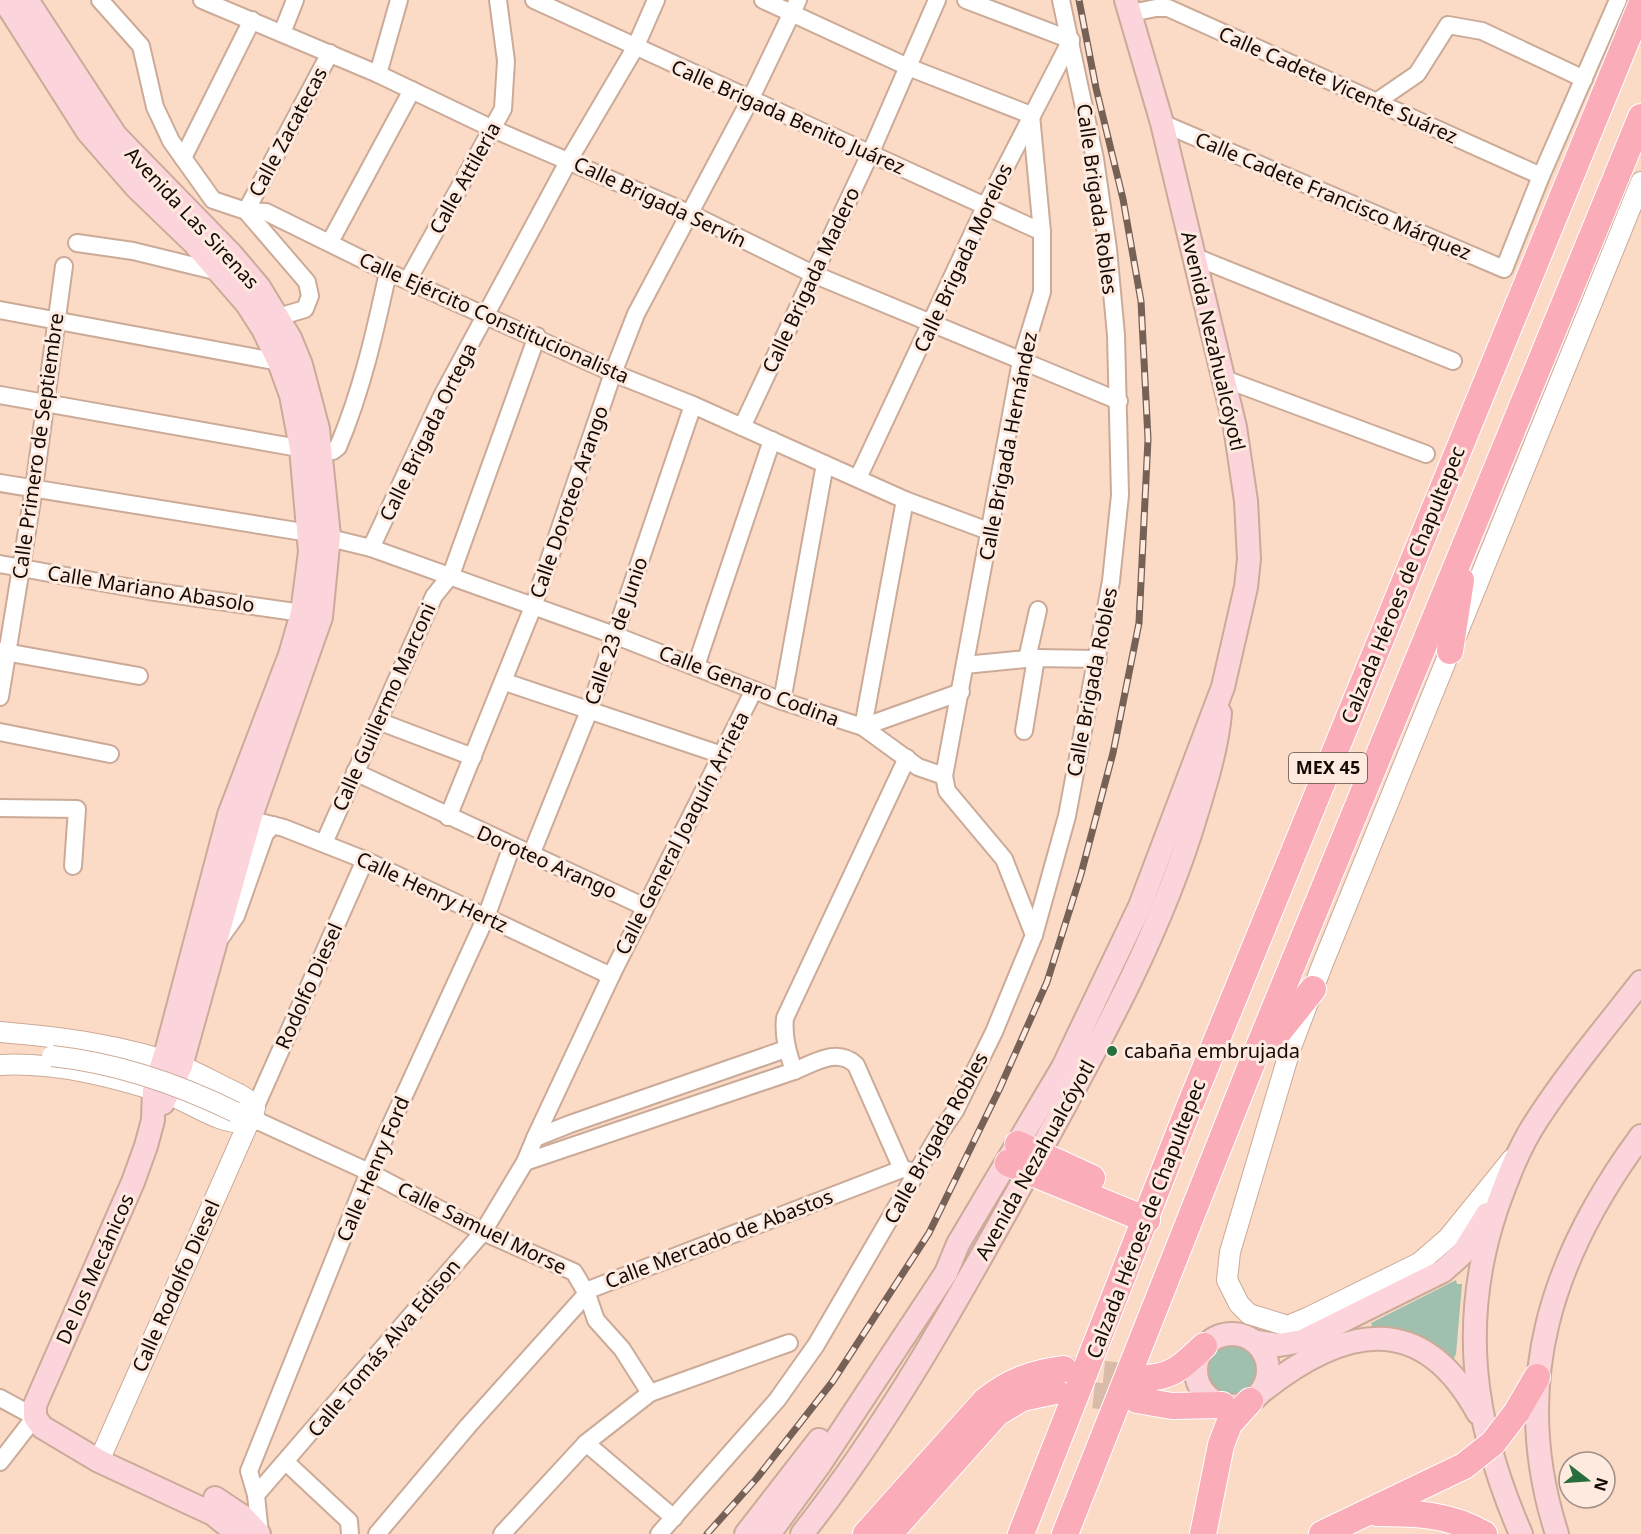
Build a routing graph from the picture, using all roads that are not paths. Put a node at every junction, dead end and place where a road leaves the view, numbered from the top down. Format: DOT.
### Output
graph roads {
  1 [pos="4,0"];
  2 [pos="27,0"];
  3 [pos="100,0"];
  4 [pos="202,0"];
  5 [pos="295,0"];
  6 [pos="399,0"];
  7 [pos="498,0"];
  8 [pos="534,0"];
  9 [pos="656,0"];
  10 [pos="763,0"];
  11 [pos="937,0"];
  12 [pos="966,0"];
  13 [pos="1061,0"];
  14 [pos="1618,0"];
  15 [pos="1641,5"];
  16 [pos="795,7"];
  17 [pos="1129,7"];
  18 [pos="252,20"];
  19 [pos="282,33"];
  20 [pos="1071,40"];
  21 [pos="635,48"];
  22 [pos="330,53"];
  23 [pos="908,67"];
  24 [pos="378,74"];
  25 [pos="1584,79"];
  26 [pos="412,90"];
  27 [pos="750,100"];
  28 [pos="1376,102"];
  29 [pos="1031,115"];
  30 [pos="1641,117"];
  31 [pos="1162,123"];
  32 [pos="493,129"];
  33 [pos="870,154"];
  34 [pos="183,158"];
  35 [pos="569,160"];
  36 [pos="1541,176"];
  37 [pos="1641,182"];
  38 [pos="986,205"];
  39 [pos="246,211"];
  40 [pos="690,214"];
  41 [pos="1042,232"];
  42 [pos="330,242"];
  43 [pos="77,243"];
  44 [pos="1193,255"];
  45 [pos="64,266"];
  46 [pos="220,272"];
  47 [pos="388,272"];
  48 [pos="813,274"];
  49 [pos="408,280"];
  50 [pos="0,310"];
  51 [pos="487,315"];
  52 [pos="278,317"];
  53 [pos="55,319"];
  54 [pos="932,323"];
  55 [pos="537,336"];
  56 [pos="1021,361"];
  57 [pos="1453,361"];
  58 [pos="279,362"];
  59 [pos="613,373"];
  60 [pos="1222,378"];
  61 [pos="0,395"];
  62 [pos="1119,401"];
  63 [pos="45,402"];
  64 [pos="693,405"];
  65 [pos="742,427"];
  66 [pos="772,440"];
  67 [pos="311,450"];
  68 [pos="1426,454"];
  69 [pos="825,465"];
  70 [pos="858,478"];
  71 [pos="0,483"];
  72 [pos="34,489"];
  73 [pos="905,500"];
  74 [pos="991,532"];
  75 [pos="319,535"];
  76 [pos="1467,537"];
  77 [pos="371,548"];
  78 [pos="0,564"];
  79 [pos="22,568"];
  80 [pos="451,575"];
  81 [pos="533,607"];
  82 [pos="1038,610"];
  83 [pos="302,613"];
  84 [pos="614,635"];
  85 [pos="1450,651"];
  86 [pos="4,652"];
  87 [pos="1032,659"];
  88 [pos="1098,659"];
  89 [pos="696,666"];
  90 [pos="965,666"];
  91 [pos="139,676"];
  92 [pos="505,682"];
  93 [pos="754,690"];
  94 [pos="961,692"];
  95 [pos="0,697"];
  96 [pos="782,701"];
  97 [pos="589,711"];
  98 [pos="378,721"];
  99 [pos="863,727"];
  100 [pos="0,732"];
  101 [pos="1024,732"];
  102 [pos="110,754"];
  103 [pos="722,755"];
  104 [pos="473,757"];
  105 [pos="907,758"];
  106 [pos="355,772"];
  107 [pos="944,776"];
  108 [pos="0,808"];
  109 [pos="239,817"];
  110 [pos="448,817"];
  111 [pos="273,825"];
  112 [pos="324,843"];
  113 [pos="512,846"];
  114 [pos="531,855"];
  115 [pos="365,860"];
  116 [pos="73,866"];
  117 [pos="645,907"];
  118 [pos="486,917"];
  119 [pos="1034,935"];
  120 [pos="215,945"];
  121 [pos="611,976"];
  122 [pos="1641,982"];
  123 [pos="1313,989"];
  124 [pos="0,1032"];
  125 [pos="0,1043"];
  126 [pos="786,1049"];
  127 [pos="128,1052"];
  128 [pos="0,1056"];
  129 [pos="172,1064"];
  130 [pos="0,1065"];
  131 [pos="1250,1068"];
  132 [pos="794,1071"];
  133 [pos="120,1079"];
  134 [pos="161,1093"];
  135 [pos="248,1114"];
  136 [pos="1641,1136"];
  137 [pos="535,1138"];
  138 [pos="1520,1150"];
  139 [pos="1023,1159"];
  140 [pos="525,1162"];
  141 [pos="909,1171"];
  142 [pos="369,1172"];
  143 [pos="1505,1185"];
  144 [pos="980,1209"];
  145 [pos="1150,1212"];
  146 [pos="1002,1221"];
  147 [pos="483,1232"];
  148 [pos="958,1244"];
  149 [pos="587,1294"];
  150 [pos="1249,1314"];
  151 [pos="1255,1341"];
  152 [pos="789,1343"];
  153 [pos="1204,1346"];
  154 [pos="1537,1377"];
  155 [pos="650,1393"];
  156 [pos="1256,1396"];
  157 [pos="0,1398"];
  158 [pos="1222,1405"];
  159 [pos="35,1417"];
  160 [pos="1483,1425"];
  161 [pos="586,1443"];
  162 [pos="102,1456"];
  163 [pos="0,1462"];
  164 [pos="287,1462"];
  165 [pos="256,1495"];
  166 [pos="1370,1512"];
  167 [pos="674,1518"];
  168 [pos="238,1534"];
  169 [pos="260,1534"];
  170 [pos="350,1534"];
  171 [pos="377,1534"];
  172 [pos="502,1534"];
  173 [pos="658,1534"];
  174 [pos="746,1534"];
  175 [pos="769,1534"];
  176 [pos="802,1534"];
  177 [pos="866,1534"];
  178 [pos="889,1534"];
  179 [pos="1021,1534"];
  180 [pos="1065,1534"];
  181 [pos="1203,1534"];
  182 [pos="1322,1534"];
  183 [pos="1484,1534"];
  184 [pos="1521,1534"];
  185 [pos="1557,1534"];
  1 -- 46 [label="main road, Avenida Las Sirenas"];
  2 -- 52 [label="main road, Avenida Las Sirenas"];
  3 -- 34 [label="street, Calle Ejército Constitucionalista"];
  4 -- 18 [label="street, Calle Brigada Servín"];
  5 -- 19 [label="street"];
  6 -- 24 [label="street"];
  7 -- 32 [label="street, Calle Attileria"];
  8 -- 21 [label="street, Calle Brigada Benito Juárez"];
  9 -- 21 [label="street, Calle Brigada Ortega"];
  10 -- 16 [label="street"];
  11 -- 23 [label="street, Calle Brigada Madero"];
  12 -- 20 [label="street"];
  13 -- 20 [label="street, Calle Brigada Robles"];
  14 -- 25 [label="street"];
  15 -- 145 [label="main road, Calzada Héroes de Chapultepec / MEX 45"];
  16 -- 23 [label="street"];
  16 -- 27 [label="street, Calle Doroteo Arango"];
  17 -- 28 [label="street, Calle Cadete Vicente Suárez"];
  17 -- 31 [label="main road, Avenida Nezahualcóyotl"];
  18 -- 19 [label="street, Calle Brigada Servín"];
  18 -- 34 [label="street"];
  19 -- 22 [label="street, Calle Brigada Servín"];
  20 -- 29 [label="street, Calle Brigada Morelos"];
  20 -- 62 [label="street, Calle Brigada Robles"];
  21 -- 27 [label="street, Calle Brigada Benito Juárez"];
  21 -- 35 [label="street, Calle Brigada Ortega"];
  22 -- 24 [label="street, Calle Brigada Servín"];
  22 -- 39 [label="street, Calle Zacatecas"];
  23 -- 29 [label="street"];
  23 -- 33 [label="street, Calle Brigada Madero"];
  24 -- 26 [label="street, Calle Brigada Servín"];
  25 -- 28 [label="street"];
  25 -- 36 [label="street"];
  26 -- 32 [label="street, Calle Brigada Servín"];
  26 -- 42 [label="street"];
  27 -- 33 [label="street, Calle Brigada Benito Juárez"];
  27 -- 40 [label="street, Calle Doroteo Arango"];
  28 -- 36 [label="street, Calle Cadete Vicente Suárez"];
  29 -- 38 [label="street, Calle Brigada Morelos"];
  29 -- 41 [label="street, Calle Brigada Hernández"];
  30 -- 76 [label="main road, Calzada Héroes de Chapultepec / MEX 45"];
  31 -- 36 [label="street, Calle Cadete Francisco Márquez"];
  31 -- 44 [label="main road, Avenida Nezahualcóyotl"];
  32 -- 35 [label="street, Calle Brigada Servín"];
  32 -- 49 [label="street, Calle Attileria"];
  33 -- 38 [label="street, Calle Brigada Benito Juárez"];
  33 -- 48 [label="street, Calle Brigada Madero"];
  34 -- 39 [label="street, Calle Ejército Constitucionalista"];
  35 -- 40 [label="street, Calle Brigada Servín"];
  35 -- 51 [label="street, Calle Brigada Ortega"];
  37 -- 85 [label="street"];
  38 -- 41 [label="street, Calle Brigada Benito Juárez"];
  38 -- 54 [label="street, Calle Brigada Morelos"];
  39 -- 42 [label="street, Calle Ejército Constitucionalista"];
  39 -- 52 [label="street"];
  40 -- 48 [label="street, Calle Brigada Servín"];
  40 -- 59 [label="street, Calle Doroteo Arango"];
  41 -- 56 [label="street, Calle Brigada Hernández"];
  42 -- 47 [label="street, Calle Ejército Constitucionalista"];
  43 -- 46 [label="street"];
  44 -- 57 [label="street"];
  44 -- 60 [label="main road, Avenida Nezahualcóyotl"];
  45 -- 53 [label="street, Calle Primero de Septiembre"];
  46 -- 58 [label="main road, Avenida Las Sirenas"];
  47 -- 49 [label="street, Calle Ejército Constitucionalista"];
  47 -- 67 [label="street"];
  48 -- 54 [label="street, Calle Brigada Servín"];
  48 -- 65 [label="street, Calle Brigada Madero"];
  49 -- 51 [label="street, Calle Ejército Constitucionalista"];
  50 -- 53 [label="street"];
  51 -- 55 [label="street, Calle Ejército Constitucionalista"];
  51 -- 77 [label="street, Calle Brigada Ortega"];
  52 -- 67 [label="main road, Avenida Las Sirenas"];
  53 -- 58 [label="street"];
  53 -- 63 [label="street, Calle Primero de Septiembre"];
  54 -- 56 [label="street, Calle Brigada Servín"];
  54 -- 70 [label="street, Calle Brigada Morelos"];
  55 -- 59 [label="street, Calle Ejército Constitucionalista"];
  55 -- 80 [label="street, Calle Guillermo Marconi"];
  56 -- 62 [label="street, Calle Brigada Servín"];
  56 -- 74 [label="street, Calle Brigada Hernández"];
  58 -- 67 [label="main road, Avenida Las Sirenas"];
  59 -- 64 [label="street, Calle Ejército Constitucionalista"];
  59 -- 81 [label="street, Calle Doroteo Arango"];
  60 -- 68 [label="street"];
  60 -- 139 [label="main road, Avenida Nezahualcóyotl"];
  61 -- 63 [label="street"];
  62 -- 88 [label="street, Calle Brigada Robles"];
  63 -- 67 [label="street"];
  63 -- 72 [label="street, Calle Primero de Septiembre"];
  64 -- 65 [label="street, Calle Ejército Constitucionalista"];
  64 -- 84 [label="street, Calle 23 de Junio"];
  65 -- 66 [label="street, Calle Ejército Constitucionalista"];
  66 -- 69 [label="street, Calle Ejército Constitucionalista"];
  66 -- 89 [label="street"];
  67 -- 75 [label="main road"];
  69 -- 70 [label="street, Calle Ejército Constitucionalista"];
  69 -- 96 [label="street"];
  70 -- 73 [label="street, Calle Ejército Constitucionalista"];
  71 -- 72 [label="street, Calle Genaro Codina"];
  72 -- 75 [label="street, Calle Genaro Codina"];
  72 -- 79 [label="street, Calle Primero de Septiembre"];
  73 -- 74 [label="street, Calle Ejército Constitucionalista"];
  73 -- 99 [label="street"];
  74 -- 90 [label="street, Calle Brigada Hernández"];
  75 -- 77 [label="street, Calle Genaro Codina"];
  75 -- 83 [label="main road"];
  75 -- 109 [label="main road"];
  76 -- 85 [label="main road"];
  76 -- 131 [label="main road, Calzada Héroes de Chapultepec / MEX 45"];
  77 -- 80 [label="street, Calle Genaro Codina"];
  78 -- 79 [label="street, Calle Mariano Abasolo"];
  79 -- 83 [label="street, Calle Mariano Abasolo"];
  79 -- 86 [label="street, Calle Primero de Septiembre"];
  80 -- 81 [label="street, Calle Genaro Codina"];
  80 -- 98 [label="street, Calle Guillermo Marconi"];
  81 -- 84 [label="street, Calle Genaro Codina"];
  81 -- 92 [label="street, Calle Doroteo Arango"];
  82 -- 87 [label="street"];
  83 -- 109 [label="main road"];
  84 -- 89 [label="street, Calle Genaro Codina"];
  84 -- 97 [label="street, Calle 23 de Junio"];
  85 -- 123 [label="street"];
  86 -- 91 [label="street"];
  86 -- 95 [label="street, Calle Primero de Septiembre"];
  87 -- 88 [label="street"];
  87 -- 90 [label="street"];
  87 -- 101 [label="street"];
  88 -- 119 [label="street, Calle Brigada Robles"];
  89 -- 93 [label="street, Calle Genaro Codina"];
  90 -- 94 [label="street, Calle Brigada Hernández"];
  92 -- 97 [label="street"];
  92 -- 104 [label="street, Calle Doroteo Arango"];
  93 -- 96 [label="street, Calle Genaro Codina"];
  93 -- 103 [label="street, Calle General Joaquín Arrieta"];
  94 -- 99 [label="street"];
  94 -- 107 [label="street, Calle Brigada Hernández"];
  96 -- 99 [label="street, Calle Genaro Codina"];
  97 -- 103 [label="street"];
  97 -- 114 [label="street, Calle 23 de Junio"];
  98 -- 104 [label="street"];
  98 -- 106 [label="street, Calle Guillermo Marconi"];
  99 -- 105 [label="street, Calle Genaro Codina"];
  100 -- 102 [label="street"];
  103 -- 117 [label="street, Calle General Joaquín Arrieta"];
  104 -- 110 [label="street, Calle Doroteo Arango"];
  105 -- 107 [label="street, Calle Genaro Codina"];
  105 -- 126 [label="street"];
  106 -- 110 [label="street, Doroteo Arango"];
  106 -- 112 [label="street, Calle Guillermo Marconi"];
  107 -- 119 [label="street"];
  108 -- 116 [label="street"];
  109 -- 111 [label="street, Calle Henry Hertz"];
  109 -- 120 [label="main road"];
  109 -- 129 [label="main road"];
  110 -- 113 [label="street, Doroteo Arango"];
  111 -- 112 [label="street, Calle Henry Hertz"];
  111 -- 120 [label="street"];
  112 -- 115 [label="street, Calle Henry Hertz"];
  113 -- 114 [label="street, Doroteo Arango"];
  113 -- 118 [label="street, Calle Henry Ford"];
  114 -- 117 [label="street, Doroteo Arango"];
  115 -- 118 [label="street, Calle Henry Hertz"];
  115 -- 135 [label="street, Rodolfo Diesel"];
  117 -- 121 [label="street, Calle General Joaquín Arrieta"];
  118 -- 121 [label="street, Calle Henry Hertz"];
  118 -- 142 [label="street, Calle Henry Ford"];
  119 -- 141 [label="street, Calle Brigada Robles"];
  120 -- 129 [label="main road"];
  121 -- 137 [label="street, Calle General Joaquín Arrieta"];
  122 -- 138 [label="main road"];
  123 -- 131 [label="main road"];
  123 -- 150 [label="street"];
  124 -- 127 [label="street"];
  125 -- 135 [label="street, Calle Samuel Morse"];
  126 -- 132 [label="street"];
  126 -- 137 [label="street"];
  127 -- 129 [label="street"];
  127 -- 133 [label="street"];
  128 -- 135 [label="street, Calle Samuel Morse, bridge"];
  129 -- 134 [label="main road, De los Mecánicos"];
  129 -- 135 [label="street"];
  130 -- 133 [label="street"];
  131 -- 180 [label="main road, Calzada Héroes de Chapultepec / MEX 45"];
  132 -- 140 [label="street"];
  132 -- 141 [label="street"];
  133 -- 134 [label="street"];
  134 -- 135 [label="street"];
  134 -- 159 [label="main road, De los Mecánicos"];
  135 -- 142 [label="street, Calle Samuel Morse"];
  135 -- 162 [label="street, Calle Rodolfo Diesel"];
  136 -- 154 [label="main road"];
  137 -- 140 [label="street, Calle Tomás Alva Edison"];
  138 -- 143 [label="main road"];
  138 -- 150 [label="street"];
  139 -- 144 [label="main road, Avenida Nezahualcóyotl"];
  139 -- 145 [label="main road"];
  139 -- 146 [label="main road, Avenida Nezahualcóyotl"];
  140 -- 147 [label="street, Calle Tomás Alva Edison"];
  141 -- 149 [label="street, Calle Mercado de Abastos"];
  141 -- 167 [label="street, Calle Brigada Robles"];
  142 -- 147 [label="street, Calle Samuel Morse"];
  142 -- 165 [label="street, Calle Henry Ford"];
  143 -- 151 [label="main road"];
  143 -- 160 [label="main road"];
  144 -- 146 [label="main road"];
  144 -- 148 [label="main road, Avenida Nezahualcóyotl"];
  145 -- 179 [label="main road, Calzada Héroes de Chapultepec / MEX 45"];
  146 -- 176 [label="main road, Avenida Nezahualcóyotl"];
  147 -- 149 [label="street, Calle Samuel Morse"];
  147 -- 164 [label="street, Calle Tomás Alva Edison"];
  148 -- 174 [label="main road, Avenida Nezahualcóyotl"];
  148 -- 175 [label="main road, Avenida Nezahualcóyotl"];
  149 -- 155 [label="street, Calle Samuel Morse"];
  149 -- 171 [label="street, Calle Mercado de Abastos"];
  150 -- 151 [label="street"];
  151 -- 153 [label="main road"];
  151 -- 156 [label="main road"];
  152 -- 155 [label="street"];
  153 -- 158 [label="main road"];
  153 -- 158 [label="main road"];
  154 -- 166 [label="main road, bridge"];
  154 -- 185 [label="main road"];
  155 -- 161 [label="street"];
  156 -- 158 [label="main road"];
  156 -- 160 [label="main road"];
  156 -- 181 [label="main road"];
  157 -- 159 [label="street"];
  159 -- 162 [label="main road"];
  159 -- 163 [label="street"];
  160 -- 184 [label="main road"];
  161 -- 167 [label="street"];
  161 -- 172 [label="street"];
  162 -- 168 [label="main road"];
  162 -- 169 [label="main road"];
  164 -- 165 [label="street, Calle Tomás Alva Edison"];
  164 -- 170 [label="street"];
  165 -- 169 [label="street"];
  166 -- 182 [label="main road"];
  166 -- 183 [label="main road"];
  167 -- 173 [label="street, Calle Brigada Robles"];
  177 -- 178 [label="main road"];
}
